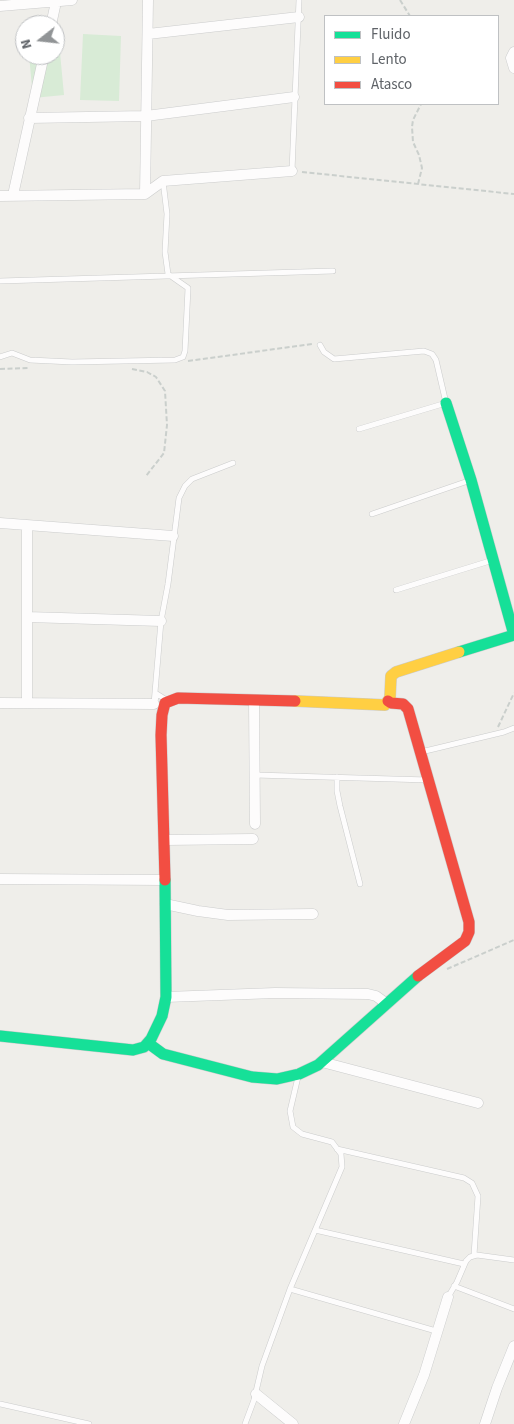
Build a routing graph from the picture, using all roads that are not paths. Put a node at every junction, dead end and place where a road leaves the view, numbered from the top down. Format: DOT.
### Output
graph roads {
  1 [pos="72,0"];
  2 [pos="148,0"];
  3 [pos="299,0"];
  4 [pos="56,2"];
  5 [pos="0,6"];
  6 [pos="53,15"];
  7 [pos="299,17"];
  8 [pos="148,34"];
  9 [pos="514,52"];
  10 [pos="42,65"];
  11 [pos="514,68"];
  12 [pos="294,97"];
  13 [pos="146,116"];
  14 [pos="29,118"];
  15 [pos="292,171"];
  16 [pos="163,181"];
  17 [pos="145,194"];
  18 [pos="0,196"];
  19 [pos="13,196"];
  20 [pos="333,271"];
  21 [pos="170,276"];
  22 [pos="0,281"];
  23 [pos="320,344"];
  24 [pos="0,357"];
  25 [pos="446,403"];
  26 [pos="359,430"];
  27 [pos="234,463"];
  28 [pos="471,480"];
  29 [pos="372,514"];
  30 [pos="0,523"];
  31 [pos="27,526"];
  32 [pos="173,536"];
  33 [pos="493,560"];
  34 [pos="396,590"];
  35 [pos="27,617"];
  36 [pos="161,621"];
  37 [pos="254,700"];
  38 [pos="168,701"];
  39 [pos="388,701"];
  40 [pos="0,703"];
  41 [pos="27,703"];
  42 [pos="154,704"];
  43 [pos="514,728"];
  44 [pos="421,753"];
  45 [pos="254,775"];
  46 [pos="337,777"];
  47 [pos="428,780"];
  48 [pos="255,824"];
  49 [pos="253,839"];
  50 [pos="165,840"];
  51 [pos="0,879"];
  52 [pos="166,880"];
  53 [pos="360,884"];
  54 [pos="166,904"];
  55 [pos="313,914"];
  56 [pos="166,997"];
  57 [pos="386,1004"];
  58 [pos="0,1036"];
  59 [pos="148,1043"];
  60 [pos="322,1062"];
  61 [pos="299,1074"];
  62 [pos="478,1103"];
  63 [pos="337,1149"];
  64 [pos="316,1230"];
  65 [pos="474,1255"];
  66 [pos="514,1260"];
  67 [pos="464,1264"];
  68 [pos="454,1286"];
  69 [pos="290,1289"];
  70 [pos="448,1297"];
  71 [pos="514,1309"];
  72 [pos="436,1331"];
  73 [pos="514,1346"];
  74 [pos="256,1394"];
  75 [pos="0,1404"];
  76 [pos="89,1424"];
  77 [pos="245,1424"];
  78 [pos="293,1424"];
  79 [pos="404,1424"];
  80 [pos="485,1424"];
  1 -- 4 [label="street"];
  2 -- 8 [label="street"];
  3 -- 7 [label="lane"];
  4 -- 5 [label="street"];
  4 -- 6 [label="street"];
  7 -- 8 [label="street"];
  7 -- 12 [label="lane"];
  8 -- 13 [label="street"];
  9 -- 11 [label="street"];
  10 -- 14 [label="street"];
  12 -- 13 [label="street"];
  12 -- 15 [label="lane"];
  13 -- 14 [label="street"];
  13 -- 17 [label="street"];
  14 -- 19 [label="street"];
  15 -- 16 [label="street"];
  16 -- 17 [label="street"];
  16 -- 21 [label="lane"];
  17 -- 19 [label="street"];
  18 -- 19 [label="street"];
  20 -- 21 [label="lane"];
  21 -- 22 [label="lane"];
  21 -- 24 [label="lane"];
  23 -- 25 [label="lane"];
  25 -- 26 [label="lane"];
  25 -- 28 [label="street"];
  27 -- 32 [label="lane"];
  28 -- 29 [label="lane"];
  28 -- 33 [label="street"];
  30 -- 31 [label="street"];
  31 -- 32 [label="street"];
  31 -- 35 [label="street"];
  32 -- 36 [label="lane"];
  33 -- 34 [label="lane"];
  33 -- 39 [label="street"];
  35 -- 36 [label="street"];
  35 -- 41 [label="street"];
  36 -- 42 [label="lane"];
  37 -- 38 [label="street"];
  37 -- 39 [label="street"];
  37 -- 45 [label="street"];
  38 -- 42 [label="lane"];
  38 -- 50 [label="street"];
  39 -- 44 [label="street"];
  40 -- 41 [label="street"];
  41 -- 42 [label="street"];
  43 -- 44 [label="lane"];
  44 -- 47 [label="street"];
  45 -- 46 [label="lane"];
  45 -- 48 [label="street"];
  46 -- 47 [label="lane"];
  46 -- 53 [label="lane"];
  47 -- 57 [label="street"];
  49 -- 50 [label="street"];
  50 -- 52 [label="street"];
  51 -- 52 [label="street"];
  52 -- 54 [label="street"];
  54 -- 55 [label="street"];
  54 -- 56 [label="street"];
  56 -- 57 [label="street"];
  56 -- 59 [label="street"];
  57 -- 60 [label="street"];
  58 -- 59 [label="street"];
  59 -- 61 [label="street"];
  60 -- 61 [label="street"];
  60 -- 62 [label="street"];
  61 -- 63 [label="lane"];
  63 -- 64 [label="lane"];
  63 -- 65 [label="lane"];
  64 -- 67 [label="lane"];
  64 -- 69 [label="lane"];
  65 -- 66 [label="lane"];
  65 -- 67 [label="lane"];
  67 -- 68 [label="lane"];
  68 -- 70 [label="lane"];
  68 -- 71 [label="lane"];
  69 -- 72 [label="lane"];
  69 -- 74 [label="lane"];
  70 -- 72 [label="street"];
  72 -- 79 [label="street"];
  73 -- 80 [label="street"];
  74 -- 77 [label="lane"];
  74 -- 78 [label="street"];
  75 -- 76 [label="lane"];
}
